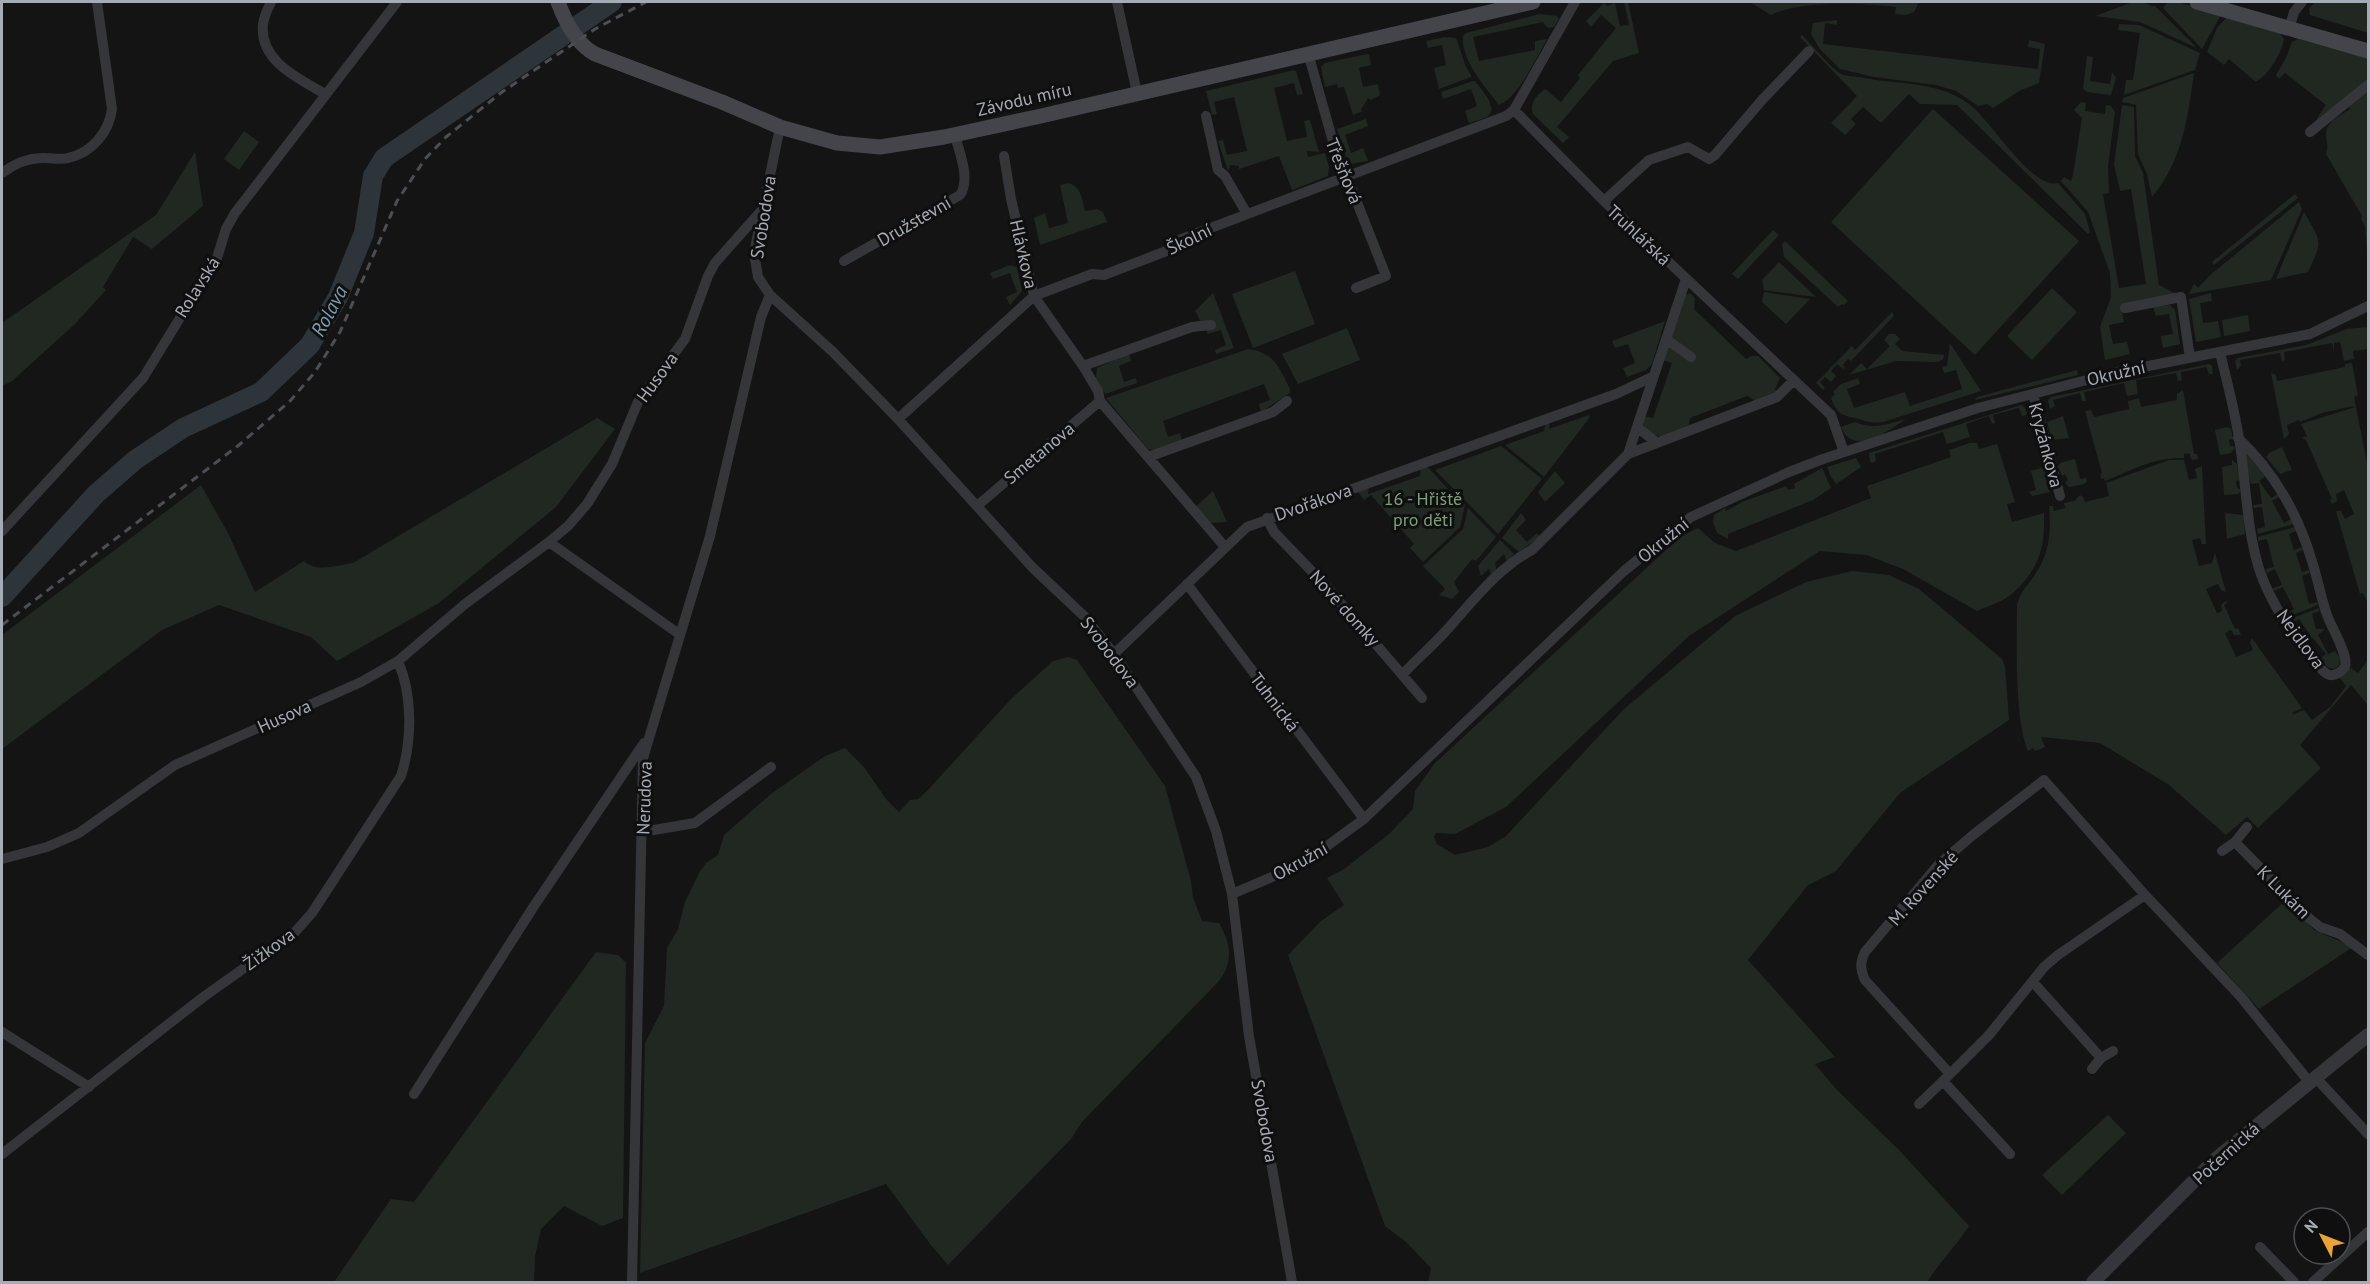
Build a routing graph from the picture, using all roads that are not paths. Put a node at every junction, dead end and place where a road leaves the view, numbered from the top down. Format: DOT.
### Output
graph roads {
  1 [pos="97,2"];
  2 [pos="271,2"];
  3 [pos="397,2"];
  4 [pos="1117,2"];
  5 [pos="1533,2"];
  6 [pos="1575,2"];
  7 [pos="2197,2"];
  8 [pos="2302,2"];
  9 [pos="560,6"];
  10 [pos="2289,29"];
  11 [pos="1809,51"];
  12 [pos="2368,51"];
  13 [pos="1308,53"];
  14 [pos="2368,85"];
  15 [pos="1137,93"];
  16 [pos="325,94"];
  17 [pos="1514,110"];
  18 [pos="1206,116"];
  19 [pos="780,127"];
  20 [pos="2310,132"];
  21 [pos="955,135"];
  22 [pos="1004,156"];
  23 [pos="2,173"];
  24 [pos="1343,177"];
  25 [pos="1604,201"];
  26 [pos="762,210"];
  27 [pos="1247,214"];
  28 [pos="844,261"];
  29 [pos="1686,279"];
  30 [pos="1356,288"];
  31 [pos="771,295"];
  32 [pos="1034,296"];
  33 [pos="2368,306"];
  34 [pos="2125,308"];
  35 [pos="1211,325"];
  36 [pos="1666,339"];
  37 [pos="2220,353"];
  38 [pos="1691,357"];
  39 [pos="2190,358"];
  40 [pos="1083,366"];
  41 [pos="1652,377"];
  42 [pos="1794,380"];
  43 [pos="2033,394"];
  44 [pos="1100,401"];
  45 [pos="1287,401"];
  46 [pos="898,419"];
  47 [pos="1637,427"];
  48 [pos="2238,438"];
  49 [pos="1657,443"];
  50 [pos="1844,452"];
  51 [pos="1628,454"];
  52 [pos="1148,457"];
  53 [pos="2060,496"];
  54 [pos="977,506"];
  55 [pos="1267,518"];
  56 [pos="2,531"];
  57 [pos="549,542"];
  58 [pos="1225,547"];
  59 [pos="1187,584"];
  60 [pos="679,634"];
  61 [pos="1114,654"];
  62 [pos="398,662"];
  63 [pos="1403,674"];
  64 [pos="1422,698"];
  65 [pos="650,734"];
  66 [pos="771,767"];
  67 [pos="1364,819"];
  68 [pos="2247,827"];
  69 [pos="642,832"];
  70 [pos="2235,842"];
  71 [pos="2222,852"];
  72 [pos="2,859"];
  73 [pos="1232,894"];
  74 [pos="2145,895"];
  75 [pos="2368,955"];
  76 [pos="2033,982"];
  77 [pos="2,1032"];
  78 [pos="2368,1035"];
  79 [pos="2113,1051"];
  80 [pos="2101,1058"];
  81 [pos="2092,1069"];
  82 [pos="1946,1077"];
  83 [pos="2313,1080"];
  84 [pos="89,1087"];
  85 [pos="414,1094"];
  86 [pos="1919,1104"];
  87 [pos="2368,1134"];
  88 [pos="2,1154"];
  89 [pos="2010,1154"];
  90 [pos="2368,1232"];
  91 [pos="2260,1248"];
  92 [pos="632,1282"];
  93 [pos="1292,1282"];
  94 [pos="2093,1282"];
  95 [pos="2294,1282"];
  96 [pos="2313,1282"];
  1 -- 23 [label="street"];
  2 -- 16 [label="street"];
  3 -- 16 [label="street, Rolavská"];
  4 -- 15 [label="street"];
  5 -- 13 [label="main road, Závodu míru"];
  6 -- 17 [label="street"];
  7 -- 10 [label="main road"];
  8 -- 10 [label="street"];
  9 -- 19 [label="main road, Závodu míru"];
  10 -- 12 [label="main road"];
  11 -- 25 [label="street"];
  13 -- 15 [label="main road, Závodu míru"];
  13 -- 24 [label="street, Třešňová"];
  14 -- 20 [label="street"];
  15 -- 21 [label="main road, Závodu míru"];
  16 -- 56 [label="street, Rolavská"];
  17 -- 24 [label="street, Školní"];
  17 -- 25 [label="street, Truhlářská"];
  18 -- 27 [label="street"];
  19 -- 21 [label="main road, Závodu míru"];
  19 -- 26 [label="street, Svobodova"];
  21 -- 28 [label="street, Družstevní"];
  22 -- 32 [label="street, Hlávkova"];
  24 -- 27 [label="street, Školní"];
  24 -- 30 [label="street, Třešňová"];
  25 -- 29 [label="street, Truhlářská"];
  26 -- 31 [label="street, Svobodova"];
  26 -- 57 [label="street, Husova"];
  27 -- 32 [label="street, Školní"];
  29 -- 36 [label="street"];
  29 -- 42 [label="street, Truhlářská"];
  31 -- 46 [label="street, Svobodova"];
  31 -- 60 [label="street, Nerudova"];
  32 -- 40 [label="street, Hlávkova"];
  32 -- 46 [label="street, Školní"];
  33 -- 37 [label="street, Okružní"];
  34 -- 39 [label="street"];
  35 -- 40 [label="street"];
  36 -- 38 [label="street"];
  36 -- 41 [label="street"];
  37 -- 39 [label="street, Okružní"];
  37 -- 48 [label="street, Nejdlova"];
  39 -- 43 [label="street, Okružní"];
  40 -- 44 [label="street, Hlávkova"];
  41 -- 47 [label="street"];
  41 -- 55 [label="street, Dvořákova"];
  42 -- 49 [label="street"];
  42 -- 50 [label="street, Truhlářská"];
  43 -- 50 [label="street, Okružní"];
  43 -- 53 [label="street, Kryzánkova"];
  44 -- 52 [label="street, Hlávkova"];
  44 -- 54 [label="street, Smetanova"];
  45 -- 52 [label="street"];
  46 -- 54 [label="street, Svobodova"];
  47 -- 49 [label="street"];
  47 -- 51 [label="street"];
  48 -- 48 [label="street, Nejdlova"];
  49 -- 51 [label="street"];
  50 -- 67 [label="street, Okružní"];
  51 -- 63 [label="street"];
  52 -- 58 [label="street, Hlávkova"];
  54 -- 61 [label="street, Svobodova"];
  55 -- 58 [label="street, Dvořákova"];
  55 -- 63 [label="street, Nové domky"];
  57 -- 60 [label="street"];
  57 -- 62 [label="street, Husova"];
  58 -- 59 [label="street, Dvořákova"];
  59 -- 61 [label="street, Dvořákova"];
  59 -- 67 [label="street, Tuhnická"];
  60 -- 65 [label="street, Nerudova"];
  61 -- 73 [label="street, Svobodova"];
  62 -- 72 [label="street, Husova"];
  62 -- 84 [label="street, Žižkova"];
  63 -- 64 [label="street, Nové domky"];
  65 -- 69 [label="street, Nerudova"];
  65 -- 85 [label="street"];
  66 -- 69 [label="street"];
  67 -- 73 [label="street, Okružní"];
  68 -- 70 [label="street"];
  69 -- 92 [label="street, Nerudova"];
  70 -- 71 [label="street"];
  70 -- 75 [label="street, K Lukám"];
  73 -- 93 [label="street, Svobodova"];
  74 -- 76 [label="street"];
  74 -- 82 [label="street, M. Rovenské"];
  74 -- 83 [label="street, M. Rovenské"];
  76 -- 80 [label="street"];
  76 -- 82 [label="street"];
  77 -- 84 [label="street"];
  78 -- 83 [label="street, Počernická"];
  79 -- 80 [label="street"];
  80 -- 81 [label="street"];
  82 -- 86 [label="street"];
  82 -- 89 [label="street, M. Rovenské"];
  83 -- 87 [label="street, M. Rovenské"];
  83 -- 94 [label="street, Počernická"];
  84 -- 88 [label="street, Žižkova"];
  90 -- 96 [label="street"];
  91 -- 95 [label="street"];
}
